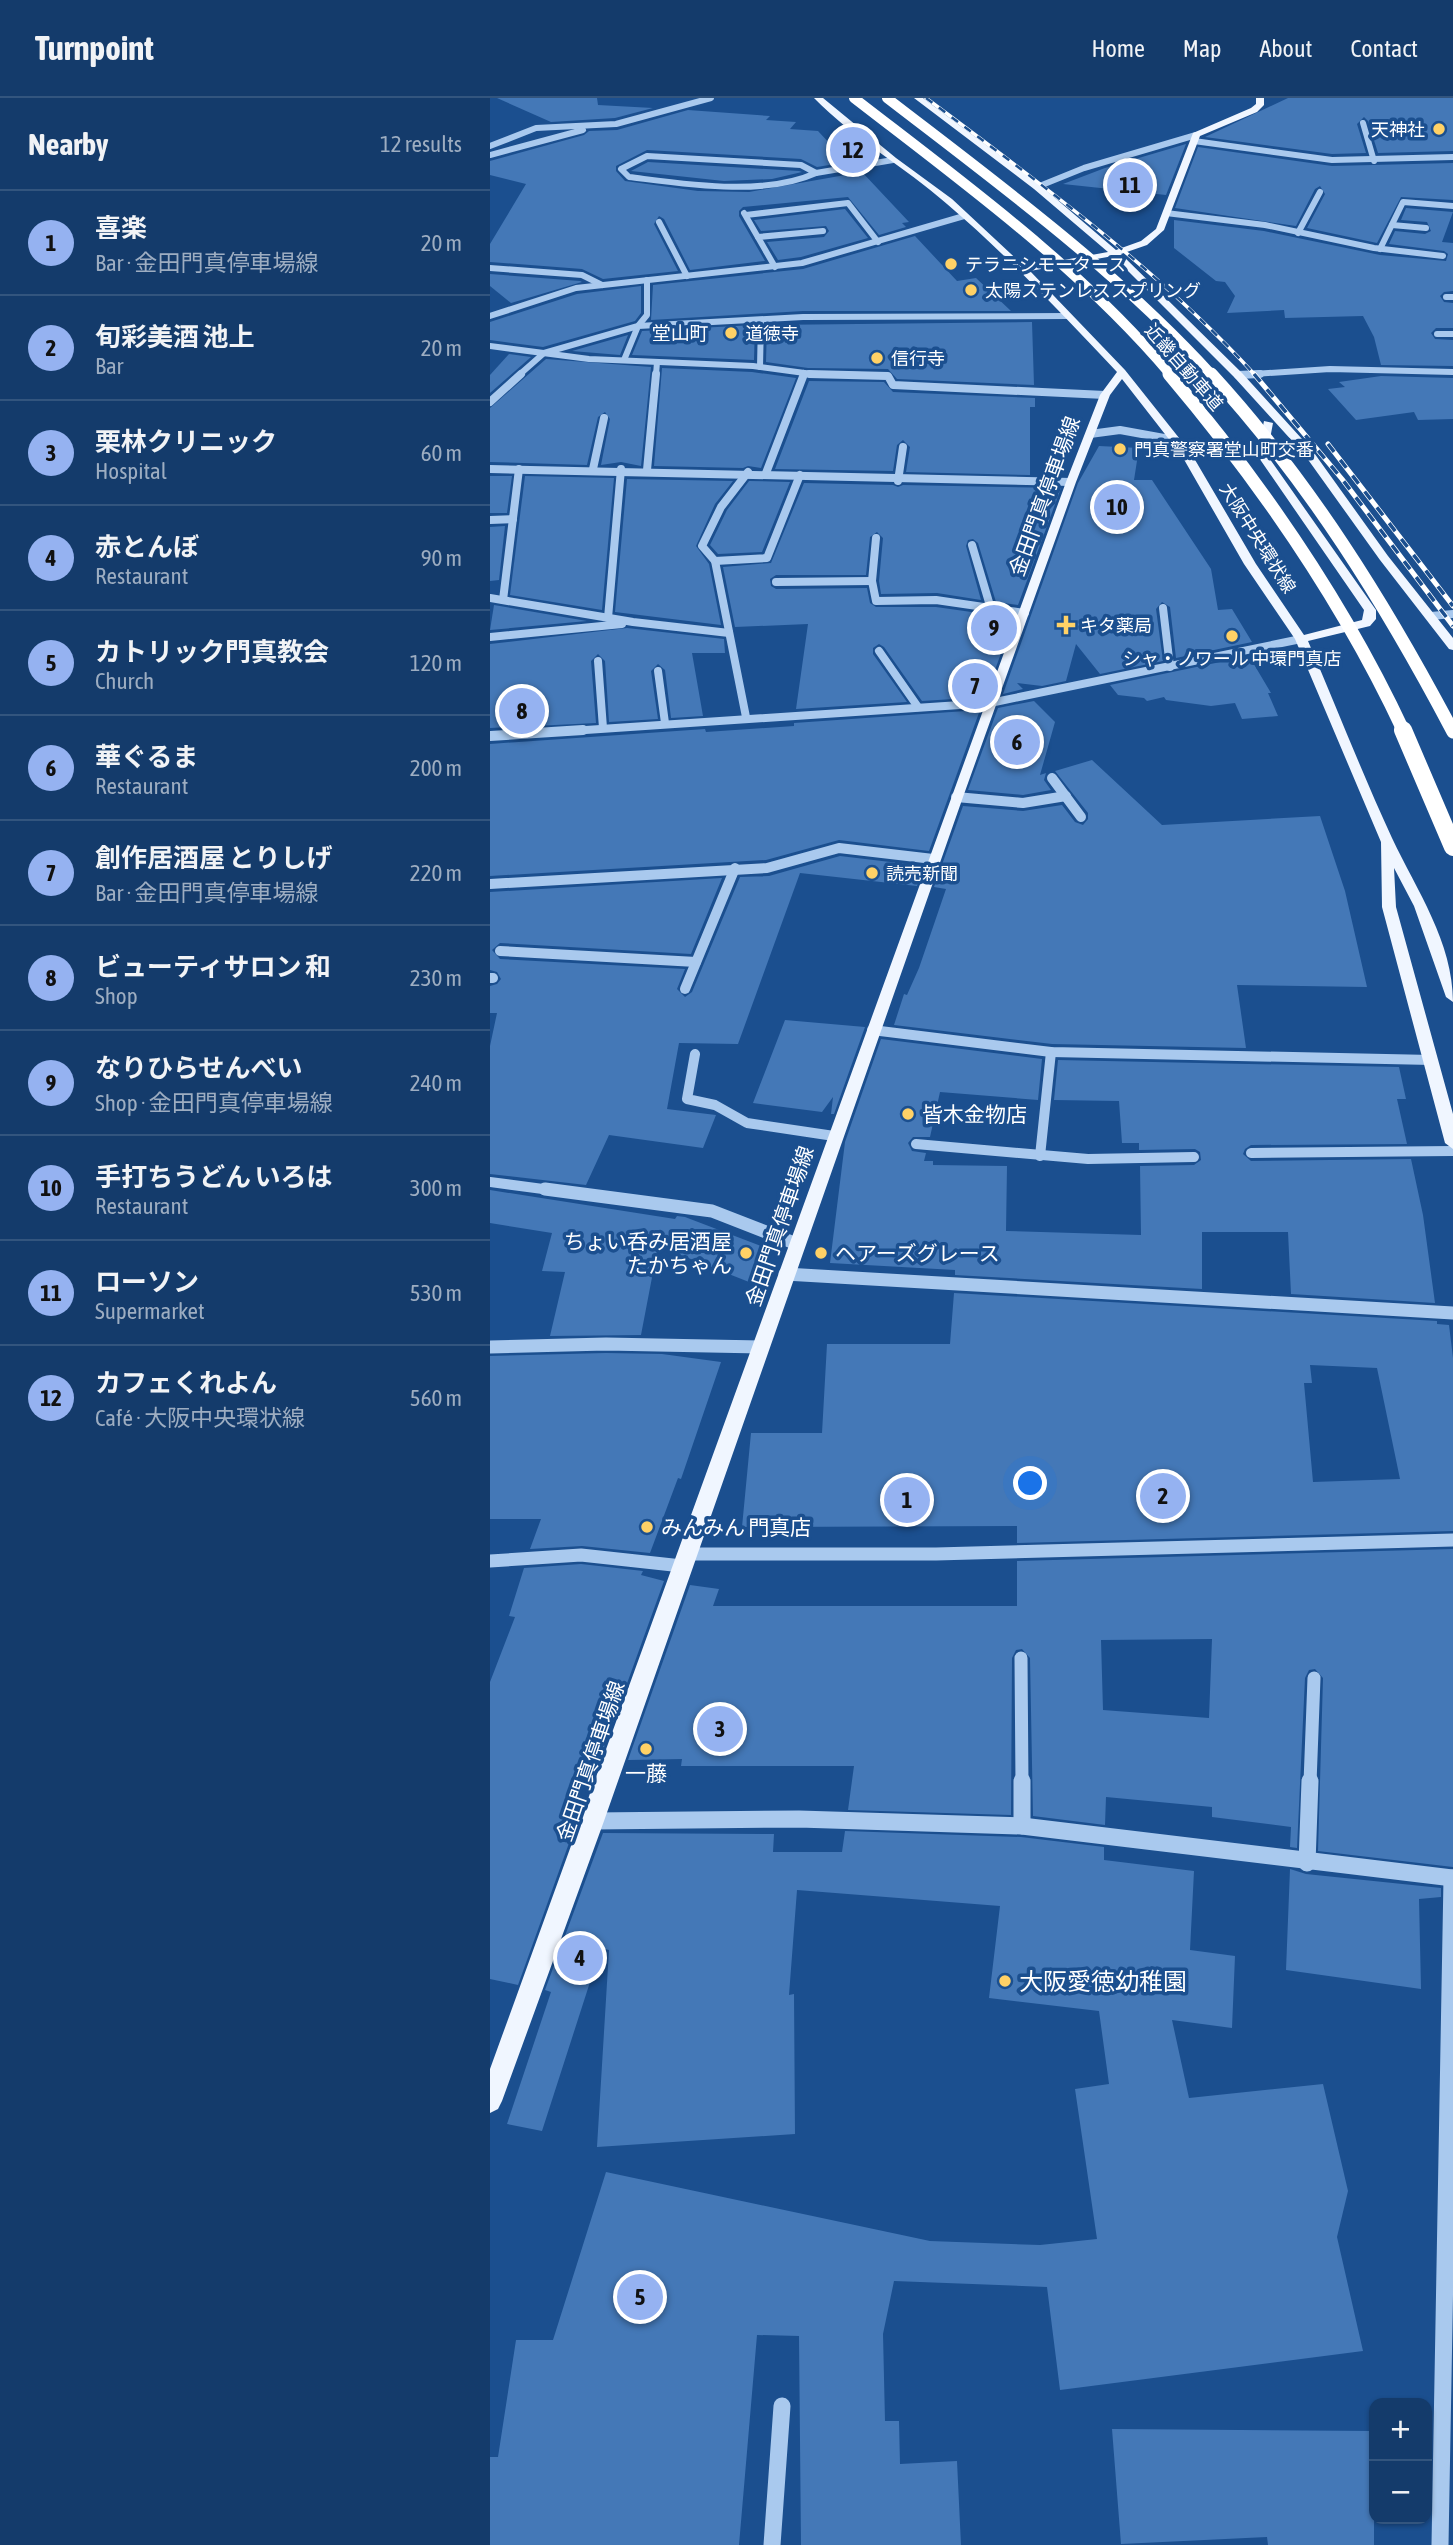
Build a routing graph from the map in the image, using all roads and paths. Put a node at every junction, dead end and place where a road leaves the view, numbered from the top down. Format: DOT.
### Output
graph roads {
  1 [pos="711,98"];
  2 [pos="818,98"];
  3 [pos="854,98"];
  4 [pos="887,98"];
  5 [pos="918,98"];
  6 [pos="1260,98"];
  7 [pos="1363,122"];
  8 [pos="607,124"];
  9 [pos="1195,138"];
  10 [pos="490,146"];
  11 [pos="490,155"];
  12 [pos="1453,158"];
  13 [pos="893,160"];
  14 [pos="1374,161"];
  15 [pos="816,173"];
  16 [pos="1037,187"];
  17 [pos="1320,192"];
  18 [pos="1453,206"];
  19 [pos="1166,213"];
  20 [pos="964,216"];
  21 [pos="659,222"];
  22 [pos="1392,225"];
  23 [pos="1426,228"];
  24 [pos="823,231"];
  25 [pos="1298,233"];
  26 [pos="758,237"];
  27 [pos="878,242"];
  28 [pos="1380,249"];
  29 [pos="1115,253"];
  30 [pos="1443,256"];
  31 [pos="775,267"];
  32 [pos="490,268"];
  33 [pos="1021,270"];
  34 [pos="687,276"];
  35 [pos="647,280"];
  36 [pos="602,285"];
  37 [pos="490,316"];
  38 [pos="1068,316"];
  39 [pos="761,320"];
  40 [pos="638,326"];
  41 [pos="1437,334"];
  42 [pos="1453,334"];
  43 [pos="490,346"];
  44 [pos="544,353"];
  45 [pos="624,360"];
  46 [pos="657,362"];
  47 [pos="760,367"];
  48 [pos="1122,372"];
  49 [pos="1453,372"];
  50 [pos="804,374"];
  51 [pos="1238,375"];
  52 [pos="1105,395"];
  53 [pos="490,402"];
  54 [pos="1271,413"];
  55 [pos="604,418"];
  56 [pos="1090,434"];
  57 [pos="1175,440"];
  58 [pos="903,447"];
  59 [pos="490,469"];
  60 [pos="519,469"];
  61 [pos="593,469"];
  62 [pos="621,469"];
  63 [pos="647,470"];
  64 [pos="748,472"];
  65 [pos="766,472"];
  66 [pos="800,475"];
  67 [pos="898,481"];
  68 [pos="1071,482"];
  69 [pos="513,519"];
  70 [pos="490,520"];
  71 [pos="876,538"];
  72 [pos="972,545"];
  73 [pos="715,561"];
  74 [pos="872,581"];
  75 [pos="776,582"];
  76 [pos="490,598"];
  77 [pos="503,600"];
  78 [pos="1163,608"];
  79 [pos="991,609"];
  80 [pos="1025,613"];
  81 [pos="1453,614"];
  82 [pos="1431,616"];
  83 [pos="608,618"];
  84 [pos="633,622"];
  85 [pos="730,633"];
  86 [pos="490,637"];
  87 [pos="1301,639"];
  88 [pos="1453,646"];
  89 [pos="879,651"];
  90 [pos="598,661"];
  91 [pos="1170,667"];
  92 [pos="658,671"];
  93 [pos="990,703"];
  94 [pos="918,707"];
  95 [pos="746,717"];
  96 [pos="665,723"];
  97 [pos="603,728"];
  98 [pos="1453,732"];
  99 [pos="490,736"];
  100 [pos="1052,778"];
  101 [pos="1066,796"];
  102 [pos="956,797"];
  103 [pos="1081,817"];
  104 [pos="1386,839"];
  105 [pos="1453,847"];
  106 [pos="933,859"];
  107 [pos="736,869"];
  108 [pos="490,884"];
  109 [pos="500,951"];
  110 [pos="696,962"];
  111 [pos="685,989"];
  112 [pos="1453,997"];
  113 [pos="872,1030"];
  114 [pos="1051,1052"];
  115 [pos="695,1054"];
  116 [pos="1432,1060"];
  117 [pos="834,1136"];
  118 [pos="1453,1143"];
  119 [pos="916,1144"];
  120 [pos="1453,1152"];
  121 [pos="1251,1153"];
  122 [pos="1040,1156"];
  123 [pos="1194,1157"];
  124 [pos="490,1182"];
  125 [pos="797,1244"];
  126 [pos="785,1274"];
  127 [pos="1453,1313"];
  128 [pos="490,1347"];
  129 [pos="761,1348"];
  130 [pos="1453,1540"];
  131 [pos="685,1560"];
  132 [pos="490,1561"];
  133 [pos="1021,1658"];
  134 [pos="1314,1678"];
  135 [pos="593,1821"];
  136 [pos="1022,1826"];
  137 [pos="1307,1863"];
  138 [pos="1453,1878"];
  139 [pos="490,2101"];
  140 [pos="782,2406"];
  141 [pos="772,2545"];
  142 [pos="1440,2545"];
  1 -- 8 [label="street"];
  2 -- 13 [label="main road, 大阪中央環状線"];
  3 -- 105 [label="highway, 近畿自動車道, bridge"];
  4 -- 98 [label="highway, 近畿自動車道, bridge"];
  5 -- 16 [label="main road"];
  6 -- 9 [label="main road"];
  7 -- 14 [label="street"];
  8 -- 10 [label="street"];
  8 -- 11 [label="street"];
  9 -- 14 [label="street"];
  9 -- 16 [label="street"];
  9 -- 19 [label="main road"];
  12 -- 14 [label="street"];
  13 -- 15 [label="street"];
  13 -- 20 [label="main road, 大阪中央環状線"];
  15 -- 15 [label="street"];
  16 -- 29 [label="main road"];
  17 -- 25 [label="street"];
  18 -- 22 [label="street"];
  19 -- 25 [label="street"];
  19 -- 29 [label="main road"];
  20 -- 27 [label="street"];
  20 -- 33 [label="main road, 大阪中央環状線"];
  21 -- 34 [label="street"];
  22 -- 23 [label="street"];
  22 -- 28 [label="street"];
  24 -- 26 [label="street"];
  25 -- 28 [label="street"];
  26 -- 27 [label="street"];
  26 -- 31 [label="street"];
  27 -- 31 [label="street"];
  28 -- 30 [label="street"];
  29 -- 33 [label="main road"];
  29 -- 51 [label="main road"];
  31 -- 34 [label="street"];
  32 -- 36 [label="street"];
  33 -- 38 [label="main road, 大阪中央環状線"];
  34 -- 35 [label="street"];
  35 -- 36 [label="street"];
  35 -- 40 [label="street"];
  36 -- 37 [label="street"];
  38 -- 39 [label="street"];
  38 -- 48 [label="main road, 大阪中央環状線"];
  39 -- 40 [label="street"];
  39 -- 47 [label="street"];
  40 -- 44 [label="street"];
  40 -- 45 [label="street"];
  41 -- 42 [label="street"];
  43 -- 44 [label="street"];
  44 -- 45 [label="street"];
  44 -- 53 [label="street"];
  45 -- 46 [label="street"];
  46 -- 47 [label="street"];
  46 -- 63 [label="street"];
  47 -- 50 [label="street"];
  48 -- 52 [label="main road, 金田門真停車場線"];
  48 -- 57 [label="main road, 大阪中央環状線"];
  49 -- 51 [label="street"];
  50 -- 52 [label="street"];
  50 -- 65 [label="street"];
  51 -- 54 [label="main road"];
  52 -- 56 [label="main road, 金田門真停車場線"];
  54 -- 82 [label="main road"];
  54 -- 87 [label="main road"];
  55 -- 61 [label="street"];
  56 -- 57 [label="street"];
  56 -- 68 [label="main road, 金田門真停車場線"];
  57 -- 87 [label="main road, 大阪中央環状線"];
  58 -- 67 [label="street"];
  59 -- 60 [label="street"];
  60 -- 61 [label="street"];
  60 -- 69 [label="street"];
  61 -- 62 [label="street"];
  62 -- 63 [label="street"];
  62 -- 83 [label="street"];
  63 -- 64 [label="street"];
  64 -- 65 [label="street"];
  64 -- 73 [label="street"];
  65 -- 66 [label="street"];
  66 -- 67 [label="street"];
  66 -- 73 [label="street"];
  67 -- 68 [label="street"];
  68 -- 80 [label="main road, 金田門真停車場線"];
  69 -- 70 [label="street"];
  69 -- 77 [label="street"];
  71 -- 74 [label="street"];
  72 -- 79 [label="street"];
  73 -- 85 [label="street"];
  74 -- 75 [label="street"];
  74 -- 79 [label="street"];
  76 -- 77 [label="street"];
  77 -- 83 [label="street"];
  78 -- 91 [label="street"];
  79 -- 80 [label="street"];
  80 -- 93 [label="main road, 金田門真停車場線"];
  81 -- 82 [label="street"];
  82 -- 88 [label="main road"];
  83 -- 84 [label="street"];
  84 -- 85 [label="street"];
  84 -- 86 [label="street"];
  85 -- 95 [label="street"];
  87 -- 91 [label="street"];
  87 -- 104 [label="main road, 大阪中央環状線"];
  89 -- 94 [label="street"];
  90 -- 97 [label="street"];
  91 -- 93 [label="street"];
  92 -- 96 [label="street"];
  93 -- 94 [label="street"];
  93 -- 102 [label="main road, 金田門真停車場線"];
  94 -- 95 [label="street"];
  95 -- 96 [label="street"];
  96 -- 97 [label="street"];
  97 -- 99 [label="street"];
  100 -- 101 [label="street"];
  101 -- 102 [label="street"];
  101 -- 103 [label="street"];
  102 -- 106 [label="main road, 金田門真停車場線"];
  104 -- 112 [label="main road, 大阪中央環状線"];
  104 -- 116 [label="main road"];
  106 -- 107 [label="street"];
  106 -- 113 [label="main road, 金田門真停車場線"];
  107 -- 108 [label="street"];
  107 -- 110 [label="street"];
  109 -- 110 [label="street"];
  110 -- 111 [label="street"];
  113 -- 114 [label="street"];
  113 -- 117 [label="main road, 金田門真停車場線"];
  114 -- 116 [label="street"];
  114 -- 122 [label="street"];
  115 -- 117 [label="street"];
  116 -- 118 [label="main road"];
  117 -- 125 [label="main road, 金田門真停車場線"];
  119 -- 122 [label="street"];
  120 -- 121 [label="street"];
  122 -- 123 [label="street"];
  124 -- 125 [label="street"];
  125 -- 126 [label="main road, 金田門真停車場線"];
  126 -- 127 [label="street"];
  126 -- 129 [label="main road, 金田門真停車場線"];
  128 -- 129 [label="street"];
  129 -- 131 [label="main road, 金田門真停車場線"];
  130 -- 131 [label="street"];
  131 -- 132 [label="street"];
  131 -- 135 [label="main road, 金田門真停車場線"];
  133 -- 136 [label="street"];
  134 -- 137 [label="street"];
  135 -- 136 [label="street"];
  135 -- 139 [label="main road, 金田門真停車場線"];
  136 -- 137 [label="street"];
  137 -- 138 [label="street"];
  138 -- 142 [label="street"];
  140 -- 141 [label="street"];
}
